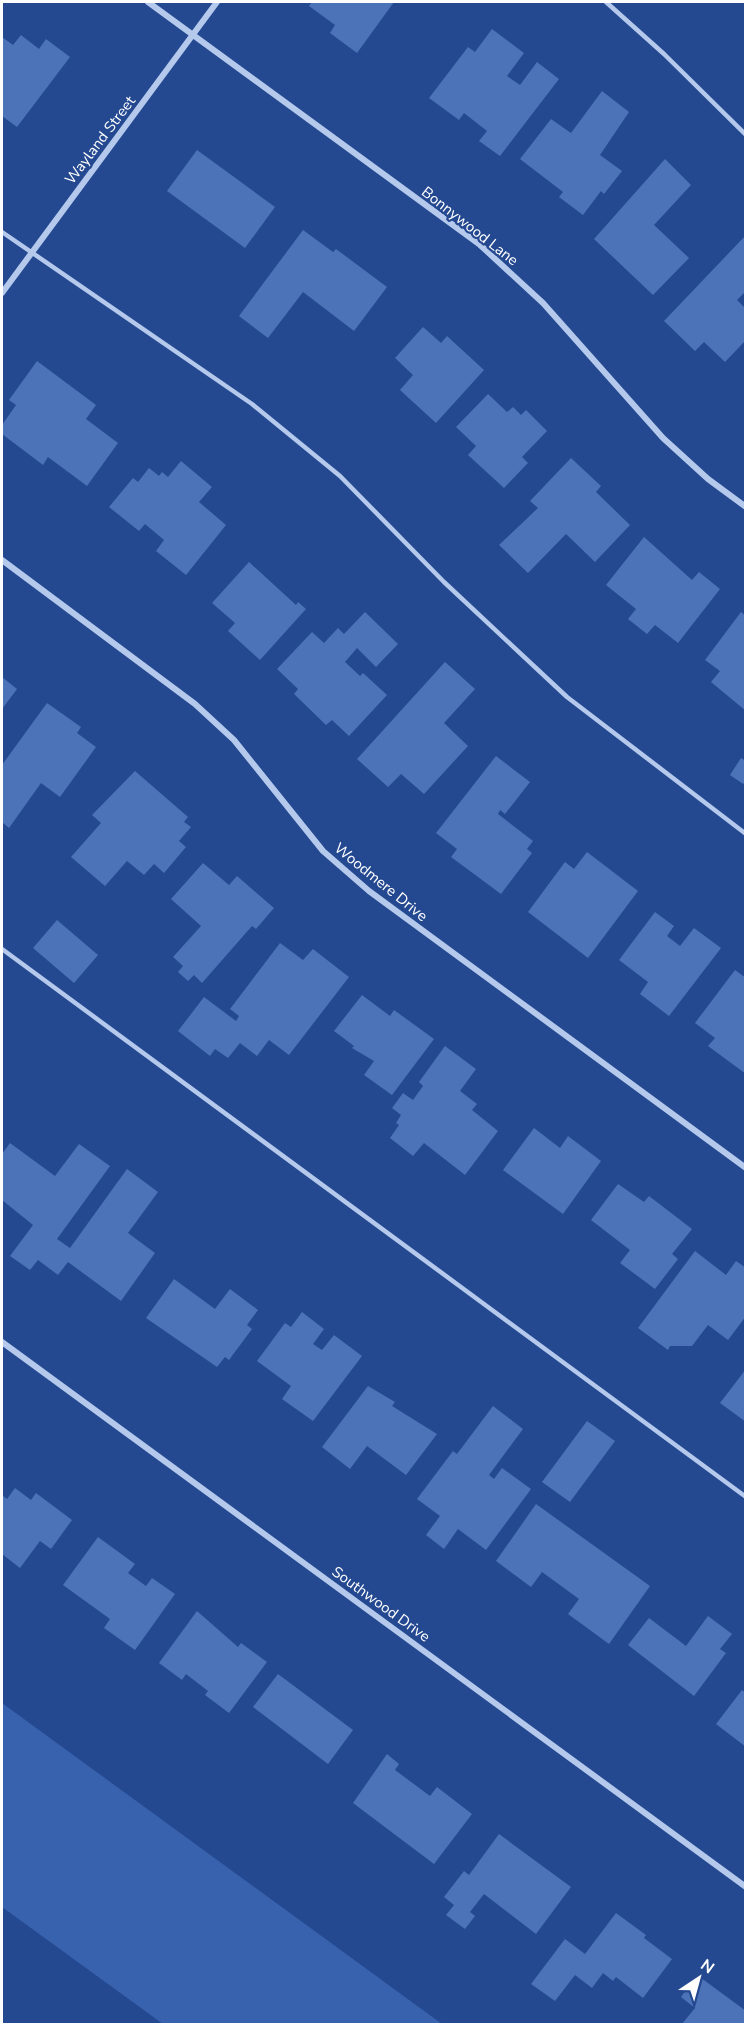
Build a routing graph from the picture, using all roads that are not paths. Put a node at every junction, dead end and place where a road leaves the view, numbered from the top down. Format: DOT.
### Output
graph roads {
  1 [pos="148,2"];
  2 [pos="217,2"];
  3 [pos="606,2"];
  4 [pos="193,35"];
  5 [pos="746,135"];
  6 [pos="2,232"];
  7 [pos="31,253"];
  8 [pos="2,293"];
  9 [pos="746,507"];
  10 [pos="2,560"];
  11 [pos="746,834"];
  12 [pos="2,949"];
  13 [pos="746,1168"];
  14 [pos="2,1342"];
  15 [pos="746,1497"];
  16 [pos="746,1887"];
  1 -- 4 [label="street, Bonnywood Lane"];
  2 -- 4 [label="street, Wayland Street"];
  3 -- 5 [label="lane"];
  4 -- 7 [label="street, Wayland Street"];
  4 -- 9 [label="street, Bonnywood Lane"];
  6 -- 7 [label="lane"];
  7 -- 8 [label="street, Wayland Street"];
  7 -- 11 [label="lane"];
  10 -- 13 [label="street, Woodmere Drive"];
  12 -- 15 [label="lane"];
  14 -- 16 [label="street, Southwood Drive"];
}
